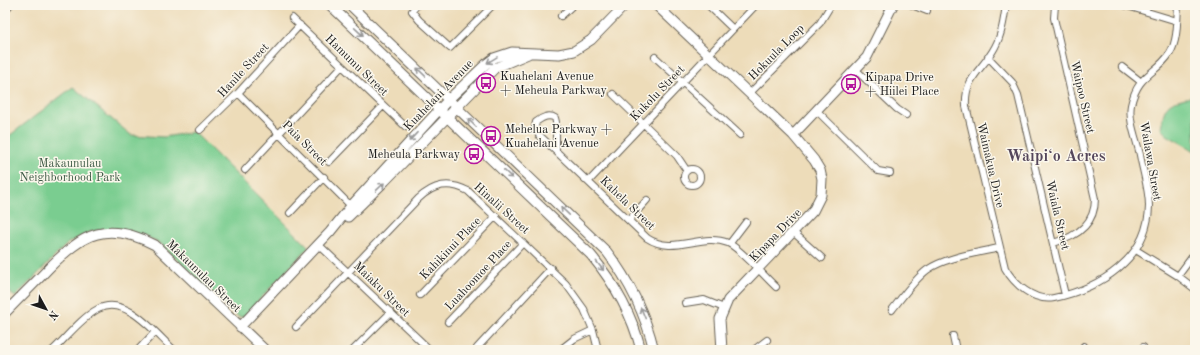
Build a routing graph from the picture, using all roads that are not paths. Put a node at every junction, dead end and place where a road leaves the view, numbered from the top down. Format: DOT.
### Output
graph roads {
  1 [pos="8,5"];
  2 [pos="330,5"];
  3 [pos="350,5"];
  4 [pos="417,5"];
  5 [pos="493,5"];
  6 [pos="573,5"];
  7 [pos="625,5"];
  8 [pos="656,5"];
  9 [pos="708,5"];
  10 [pos="756,5"];
  11 [pos="831,5"];
  12 [pos="892,5"];
  13 [pos="912,5"];
  14 [pos="1006,5"];
  15 [pos="1055,5"];
  16 [pos="1124,5"];
  17 [pos="1178,5"];
  18 [pos="5,7"];
  19 [pos="927,11"];
  20 [pos="561,16"];
  21 [pos="292,18"];
  22 [pos="1177,21"];
  23 [pos="300,25"];
  24 [pos="733,29"];
  25 [pos="529,53"];
  26 [pos="708,56"];
  27 [pos="655,57"];
  28 [pos="988,57"];
  29 [pos="342,66"];
  30 [pos="1122,67"];
  31 [pos="855,69"];
  32 [pos="1140,81"];
  33 [pos="682,82"];
  34 [pos="238,93"];
  35 [pos="613,94"];
  36 [pos="749,94"];
  37 [pos="449,99"];
  38 [pos="383,106"];
  39 [pos="456,107"];
  40 [pos="440,109"];
  41 [pos="816,110"];
  42 [pos="906,115"];
  43 [pos="447,116"];
  44 [pos="643,124"];
  45 [pos="406,127"];
  46 [pos="200,130"];
  47 [pos="280,133"];
  48 [pos="740,135"];
  49 [pos="792,135"];
  50 [pos="556,149"];
  51 [pos="329,162"];
  52 [pos="245,170"];
  53 [pos="687,171"];
  54 [pos="890,173"];
  55 [pos="324,177"];
  56 [pos="589,181"];
  57 [pos="647,200"];
  58 [pos="353,208"];
  59 [pos="290,213"];
  60 [pos="496,216"];
  61 [pos="629,220"];
  62 [pos="746,222"];
  63 [pos="794,232"];
  64 [pos="523,243"];
  65 [pos="730,243"];
  66 [pos="1053,243"];
  67 [pos="319,245"];
  68 [pos="999,248"];
  69 [pos="1136,250"];
  70 [pos="1195,253"];
  71 [pos="822,258"];
  72 [pos="551,268"];
  73 [pos="758,269"];
  74 [pos="348,272"];
  75 [pos="1178,276"];
  76 [pos="776,287"];
  77 [pos="1195,289"];
  78 [pos="420,295"];
  79 [pos="1065,295"];
  80 [pos="685,303"];
  81 [pos="724,308"];
  82 [pos="892,310"];
  83 [pos="390,312"];
  84 [pos="5,313"];
  85 [pos="448,322"];
  86 [pos="296,326"];
  87 [pos="240,327"];
  88 [pos="593,330"];
  89 [pos="155,332"];
  90 [pos="953,336"];
  91 [pos="767,340"];
  92 [pos="477,348"];
  93 [pos="53,350"];
  94 [pos="138,350"];
  95 [pos="174,350"];
  96 [pos="265,350"];
  97 [pos="353,350"];
  98 [pos="430,350"];
  99 [pos="560,350"];
  100 [pos="598,350"];
  101 [pos="641,350"];
  102 [pos="654,350"];
  103 [pos="722,350"];
  104 [pos="754,350"];
  105 [pos="956,350"];
  1 -- 18 [label="street"];
  2 -- 40 [label="street, one-way"];
  37 -- 3 [label="street, one-way"];
  4 -- 5 [label="street"];
  6 -- 20 [label="street"];
  7 -- 25 [label="street, Kuahelani Avenue"];
  8 -- 26 [label="street, Kipapa Drive"];
  9 -- 24 [label="street"];
  10 -- 24 [label="street"];
  11 -- 36 [label="street, Hokuula Loop"];
  12 -- 31 [label="street"];
  13 -- 19 [label="street"];
  14 -- 28 [label="street, Waimakua Drive"];
  15 -- 66 [label="street, Waipoo Street"];
  16 -- 22 [label="street"];
  17 -- 22 [label="street, Wailawa Street"];
  21 -- 23 [label="street, Hamumu Street"];
  22 -- 32 [label="street, Wailawa Street"];
  23 -- 29 [label="street, Hamumu Street"];
  23 -- 34 [label="street, Hanile Street"];
  24 -- 26 [label="street"];
  25 -- 37 [label="street, Kuahelani Avenue, one-way"];
  25 -- 39 [label="street, Kuahelani Avenue"];
  26 -- 33 [label="street, Kukolu Street"];
  26 -- 36 [label="street, Kipapa Drive"];
  27 -- 33 [label="street"];
  28 -- 66 [label="street, Waiala Street"];
  28 -- 68 [label="street, Waimakua Drive"];
  29 -- 38 [label="street, Hamumu Street"];
  29 -- 47 [label="street"];
  30 -- 32 [label="street"];
  31 -- 41 [label="street"];
  31 -- 42 [label="street"];
  32 -- 69 [label="street, Wailawa Street"];
  33 -- 44 [label="street, Kukolu Street"];
  33 -- 48 [label="street"];
  34 -- 46 [label="street, Hanile Street"];
  34 -- 47 [label="street, Paia Street"];
  35 -- 44 [label="street"];
  36 -- 49 [label="street, Kipapa Drive"];
  37 -- 39 [label="street"];
  37 -- 40 [label="street, Kuahelani Avenue"];
  38 -- 45 [label="street, Hamumu Street"];
  38 -- 51 [label="street"];
  39 -- 43 [label="street, Kuahelani Avenue"];
  102 -- 39 [label="street, one-way"];
  40 -- 43 [label="street"];
  40 -- 58 [label="street, Kuahelani Avenue, one-way"];
  41 -- 49 [label="street"];
  41 -- 54 [label="street"];
  58 -- 43 [label="street, Kuahelani Avenue, one-way"];
  43 -- 101 [label="street, one-way"];
  44 -- 53 [label="street"];
  44 -- 56 [label="street, Kukolu Street"];
  47 -- 52 [label="street"];
  47 -- 55 [label="street, Paia Street"];
  49 -- 63 [label="street, Kipapa Drive"];
  50 -- 50 [label="street, Kahela Street"];
  50 -- 56 [label="street, Kahela Street"];
  55 -- 58 [label="street, Paia Street"];
  55 -- 59 [label="street"];
  56 -- 61 [label="street, Kahela Street"];
  57 -- 61 [label="street"];
  58 -- 67 [label="street, Kuahelani Avenue"];
  60 -- 64 [label="street, Hinalii Street"];
  60 -- 74 [label="street, Hinalii Street"];
  60 -- 78 [label="street, Kahikinui Place"];
  61 -- 65 [label="street, Kahela Street"];
  62 -- 65 [label="street"];
  63 -- 71 [label="street"];
  63 -- 73 [label="street, Kipapa Drive"];
  64 -- 72 [label="street, Hinalii Street"];
  64 -- 85 [label="street, Luahoomoe Place"];
  65 -- 73 [label="street"];
  66 -- 79 [label="street, Waiala Street"];
  67 -- 74 [label="street, Maiaku Street"];
  67 -- 87 [label="street, Kuahelani Avenue"];
  68 -- 79 [label="street, Waimakua Drive"];
  68 -- 82 [label="street"];
  69 -- 75 [label="street"];
  69 -- 79 [label="street, Wailawa Street"];
  70 -- 75 [label="street"];
  72 -- 88 [label="street, Hinalii Street"];
  72 -- 92 [label="street"];
  73 -- 76 [label="street"];
  73 -- 81 [label="street, Kipapa Drive"];
  74 -- 83 [label="street, Maiaku Street"];
  74 -- 86 [label="street, Hinalii Street"];
  75 -- 77 [label="street"];
  80 -- 81 [label="street"];
  81 -- 103 [label="street, Kipapa Drive"];
  83 -- 97 [label="street"];
  83 -- 98 [label="street, Maiaku Street"];
  84 -- 87 [label="street, Makaunulau Street"];
  87 -- 96 [label="street, Makaunulau Street"];
  88 -- 99 [label="street"];
  88 -- 100 [label="street, Hinalii Street"];
  89 -- 93 [label="street"];
  89 -- 94 [label="street"];
  89 -- 95 [label="street"];
  90 -- 105 [label="street"];
  91 -- 104 [label="street"];
}
